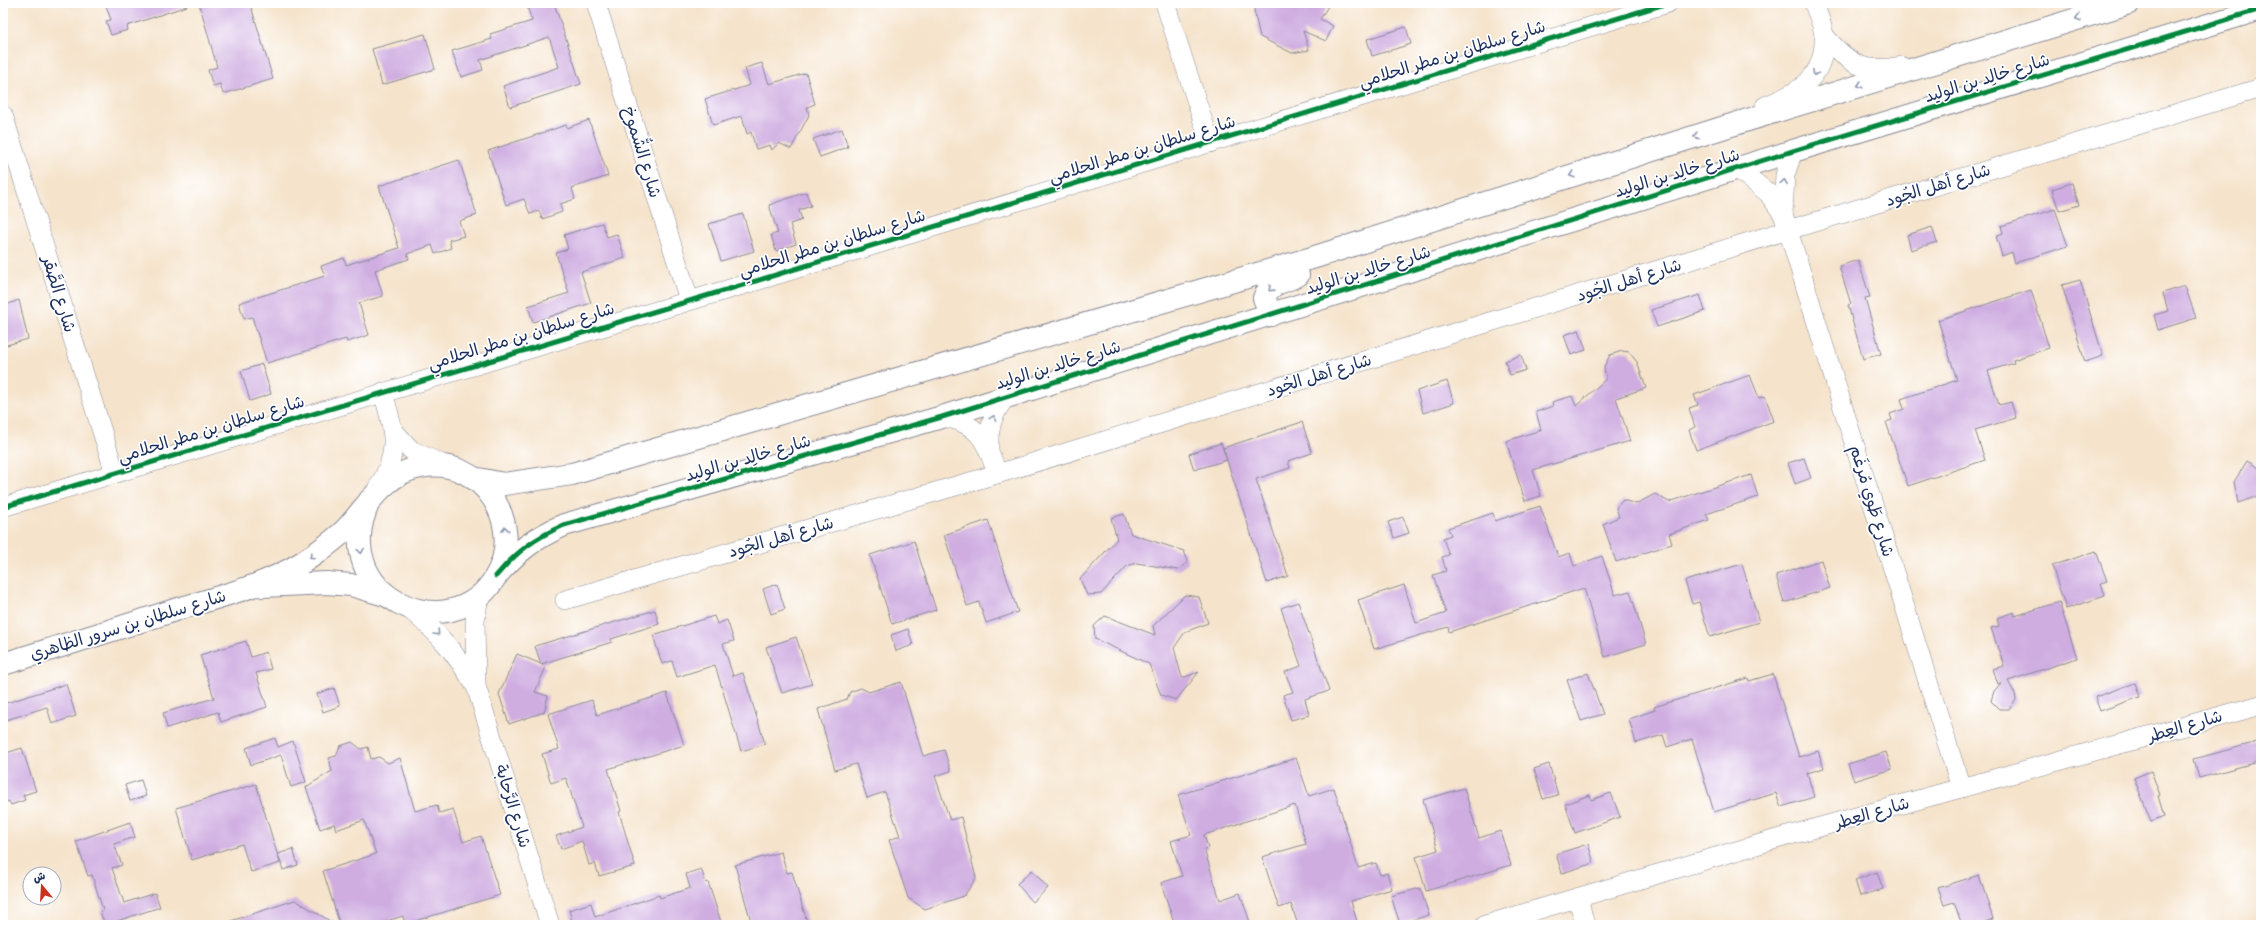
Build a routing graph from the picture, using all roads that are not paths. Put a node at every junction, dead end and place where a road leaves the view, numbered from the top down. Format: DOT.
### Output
graph roads {
  1 [pos="596,3"];
  2 [pos="1165,3"];
  3 [pos="1668,3"];
  4 [pos="1814,3"];
  5 [pos="2129,3"];
  6 [pos="2261,9"];
  7 [pos="1824,35"];
  8 [pos="1969,51"];
  9 [pos="2261,88"];
  10 [pos="3,114"];
  11 [pos="1725,126"];
  12 [pos="1210,143"];
  13 [pos="1793,151"];
  14 [pos="1738,169"];
  15 [pos="1786,222"];
  16 [pos="1312,258"];
  17 [pos="688,300"];
  18 [pos="1271,315"];
  19 [pos="383,392"];
  20 [pos="1009,394"];
  21 [pos="942,416"];
  22 [pos="394,431"];
  23 [pos="988,448"];
  24 [pos="452,468"];
  25 [pos="115,473"];
  26 [pos="997,474"];
  27 [pos="473,478"];
  28 [pos="372,497"];
  29 [pos="3,507"];
  30 [pos="496,576"];
  31 [pos="253,586"];
  32 [pos="386,595"];
  33 [pos="479,596"];
  34 [pos="565,600"];
  35 [pos="408,608"];
  36 [pos="3,664"];
  37 [pos="476,686"];
  38 [pos="2261,705"];
  39 [pos="1961,788"];
  40 [pos="1578,898"];
  41 [pos="550,925"];
  42 [pos="1485,925"];
  43 [pos="1585,925"];
  1 -- 17 [label="street, شارع الشُّموخ"];
  2 -- 12 [label="street"];
  3 -- 12 [label="street, شارع سلطان بن مطر الحلامي"];
  4 -- 7 [label="street"];
  5 -- 8 [label="street, شارع خالِد بن الوليد, one-way"];
  6 -- 13 [label="street, شارع خالِد بن الوليد"];
  7 -- 8 [label="street"];
  7 -- 11 [label="street, one-way"];
  8 -- 11 [label="street, شارع خالِد بن الوليد, one-way"];
  9 -- 15 [label="street, شارع أهل الجُود"];
  10 -- 25 [label="street, شارع الصَّقر"];
  11 -- 16 [label="street, شارع خالِد بن الوليد, one-way"];
  12 -- 17 [label="street, شارع سلطان بن مطر الحلامي"];
  13 -- 14 [label="street, شارع خالِد بن الوليد"];
  15 -- 13 [label="street, شارع طَوي مُرغَم, one-way"];
  14 -- 15 [label="street, شارع طَوي مُرغَم"];
  14 -- 18 [label="street, شارع خالِد بن الوليد"];
  15 -- 26 [label="street, شارع أهل الجُود"];
  15 -- 39 [label="street, شارع طَوي مُرغَم"];
  16 -- 18 [label="street, one-way"];
  16 -- 27 [label="street, شارع خالِد بن الوليد"];
  17 -- 19 [label="street, شارع سلطان بن مطر الحلامي"];
  18 -- 20 [label="street, شارع خالِد بن الوليد"];
  19 -- 22 [label="street"];
  19 -- 25 [label="street, شارع سلطان بن مطر الحلامي"];
  20 -- 21 [label="street, شارع خالِد بن الوليد"];
  23 -- 20 [label="street, one-way"];
  21 -- 23 [label="street"];
  21 -- 30 [label="street, شارع خالِد بن الوليد"];
  22 -- 24 [label="street"];
  22 -- 28 [label="street"];
  23 -- 26 [label="street"];
  24 -- 27 [label="street"];
  24 -- 28 [label="street, شارع سلطان بن سرور الظاهري"];
  25 -- 29 [label="street, شارع سلطان بن مطر الحلامي"];
  26 -- 34 [label="street, شارع أهل الجُود"];
  30 -- 27 [label="street, one-way"];
  28 -- 31 [label="street, شارع سلطان بن سرور الظاهري, one-way"];
  28 -- 32 [label="street, one-way"];
  30 -- 33 [label="street, شارع خالِد بن الوليد"];
  31 -- 32 [label="street, شارع سلطان بن سرور الظاهري"];
  31 -- 36 [label="street, شارع سلطان بن سرور الظاهري"];
  32 -- 35 [label="street"];
  33 -- 35 [label="street"];
  33 -- 37 [label="street, شارع الرَّحابة"];
  35 -- 37 [label="street, شارع الرَّحابة, one-way"];
  37 -- 41 [label="street, شارع الرَّحابة"];
  38 -- 39 [label="street, شارع العِطر"];
  39 -- 40 [label="street, شارع العِطر"];
  40 -- 42 [label="street, شارع العِطر"];
  40 -- 43 [label="street"];
}
